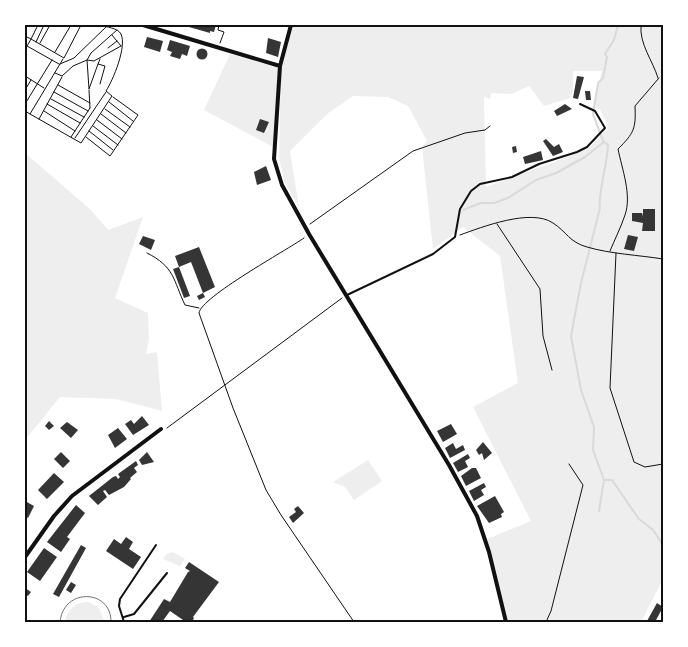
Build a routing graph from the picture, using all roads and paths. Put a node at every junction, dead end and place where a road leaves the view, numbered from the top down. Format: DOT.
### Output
graph roads {
  1 [pos="38,25"];
  2 [pos="44,25"];
  3 [pos="50,25"];
  4 [pos="71,25"];
  5 [pos="81,25"];
  6 [pos="100,25"];
  7 [pos="143,25"];
  8 [pos="219,25"];
  9 [pos="291,25"];
  10 [pos="641,25"];
  11 [pos="106,27"];
  12 [pos="117,30"];
  13 [pos="112,34"];
  14 [pos="25,36"];
  15 [pos="31,39"];
  16 [pos="117,41"];
  17 [pos="36,42"];
  18 [pos="40,44"];
  19 [pos="26,45"];
  20 [pos="121,45"];
  21 [pos="108,48"];
  22 [pos="218,48"];
  23 [pos="25,50"];
  24 [pos="55,53"];
  25 [pos="64,58"];
  26 [pos="100,58"];
  27 [pos="52,60"];
  28 [pos="87,60"];
  29 [pos="98,64"];
  30 [pos="59,65"];
  31 [pos="280,66"];
  32 [pos="54,73"];
  33 [pos="25,76"];
  34 [pos="62,76"];
  35 [pos="659,78"];
  36 [pos="663,79"];
  37 [pos="31,80"];
  38 [pos="37,84"];
  39 [pos="100,84"];
  40 [pos="57,85"];
  41 [pos="45,88"];
  42 [pos="89,89"];
  43 [pos="25,90"];
  44 [pos="106,91"];
  45 [pos="53,92"];
  46 [pos="112,96"];
  47 [pos="50,98"];
  48 [pos="90,102"];
  49 [pos="108,102"];
  50 [pos="25,104"];
  51 [pos="47,104"];
  52 [pos="580,104"];
  53 [pos="104,108"];
  54 [pos="89,110"];
  55 [pos="43,111"];
  56 [pos="92,111"];
  57 [pos="25,112"];
  58 [pos="30,114"];
  59 [pos="100,114"];
  60 [pos="84,117"];
  61 [pos="38,119"];
  62 [pos="96,120"];
  63 [pos="133,121"];
  64 [pos="80,123"];
  65 [pos="93,126"];
  66 [pos="130,126"];
  67 [pos="490,126"];
  68 [pos="75,131"];
  69 [pos="89,131"];
  70 [pos="126,133"];
  71 [pos="71,137"];
  72 [pos="86,137"];
  73 [pos="74,139"];
  74 [pos="122,139"];
  75 [pos="118,145"];
  76 [pos="114,150"];
  77 [pos="497,224"];
  78 [pos="306,228"];
  79 [pos="309,234"];
  80 [pos="455,237"];
  81 [pos="609,252"];
  82 [pos="147,253"];
  83 [pos="616,253"];
  84 [pos="663,258"];
  85 [pos="663,271"];
  86 [pos="347,295"];
  87 [pos="200,308"];
  88 [pos="663,308"];
  89 [pos="552,370"];
  90 [pos="224,385"];
  91 [pos="161,429"];
  92 [pos="569,464"];
  93 [pos="663,464"];
  94 [pos="156,545"];
  95 [pos="25,557"];
  96 [pos="167,573"];
  97 [pos="124,618"];
  98 [pos="124,622"];
  99 [pos="354,622"];
  100 [pos="506,622"];
  101 [pos="546,622"];
  1 -- 15 [label="path"];
  2 -- 17 [label="path"];
  3 -- 18 [label="path"];
  4 -- 24 [label="path"];
  5 -- 25 [label="path"];
  6 -- 11 [label="path"];
  7 -- 22 [label="street"];
  8 -- 22 [label="path"];
  9 -- 31 [label="street"];
  10 -- 35 [label="path"];
  11 -- 12 [label="path"];
  11 -- 30 [label="path"];
  12 -- 13 [label="path"];
  12 -- 20 [label="path"];
  13 -- 16 [label="path"];
  13 -- 28 [label="path"];
  14 -- 15 [label="path"];
  15 -- 17 [label="path"];
  15 -- 19 [label="path"];
  16 -- 20 [label="path"];
  16 -- 21 [label="path"];
  17 -- 18 [label="path"];
  18 -- 24 [label="path"];
  19 -- 23 [label="path"];
  19 -- 27 [label="path"];
  20 -- 26 [label="path"];
  20 -- 44 [label="path"];
  22 -- 31 [label="street"];
  24 -- 25 [label="path"];
  25 -- 30 [label="path"];
  26 -- 28 [label="path"];
  26 -- 29 [label="path"];
  27 -- 30 [label="path"];
  27 -- 38 [label="path"];
  28 -- 34 [label="path"];
  28 -- 42 [label="path"];
  29 -- 39 [label="path"];
  29 -- 42 [label="path"];
  30 -- 32 [label="path"];
  31 -- 78 [label="street"];
  32 -- 34 [label="path"];
  32 -- 41 [label="path"];
  33 -- 37 [label="path"];
  34 -- 40 [label="path"];
  35 -- 36 [label="path"];
  35 -- 81 [label="path"];
  37 -- 38 [label="path"];
  37 -- 43 [label="path"];
  38 -- 41 [label="path"];
  38 -- 50 [label="path"];
  40 -- 45 [label="path"];
  40 -- 48 [label="path"];
  41 -- 58 [label="path"];
  42 -- 48 [label="path"];
  44 -- 46 [label="path"];
  44 -- 56 [label="path"];
  45 -- 47 [label="path"];
  45 -- 54 [label="path"];
  46 -- 49 [label="path"];
  46 -- 63 [label="path"];
  47 -- 51 [label="path"];
  47 -- 60 [label="path"];
  48 -- 54 [label="path"];
  49 -- 53 [label="path"];
  49 -- 63 [label="path"];
  51 -- 55 [label="path"];
  51 -- 64 [label="path"];
  52 -- 80 [label="lane"];
  53 -- 59 [label="path"];
  53 -- 66 [label="path"];
  54 -- 56 [label="path"];
  54 -- 60 [label="path"];
  55 -- 61 [label="path"];
  55 -- 68 [label="path"];
  56 -- 73 [label="path"];
  57 -- 58 [label="path"];
  58 -- 61 [label="path"];
  59 -- 62 [label="path"];
  59 -- 70 [label="path"];
  60 -- 64 [label="path"];
  61 -- 71 [label="path"];
  62 -- 65 [label="path"];
  62 -- 74 [label="path"];
  63 -- 66 [label="path"];
  64 -- 68 [label="path"];
  65 -- 69 [label="path"];
  65 -- 75 [label="path"];
  66 -- 70 [label="path"];
  67 -- 78 [label="path"];
  68 -- 71 [label="path"];
  69 -- 72 [label="path"];
  69 -- 76 [label="path"];
  70 -- 74 [label="path"];
  71 -- 73 [label="path"];
  72 -- 73 [label="path"];
  72 -- 76 [label="path"];
  74 -- 75 [label="path"];
  75 -- 76 [label="path"];
  77 -- 80 [label="path"];
  77 -- 81 [label="path"];
  77 -- 89 [label="path"];
  78 -- 79 [label="street"];
  79 -- 86 [label="street"];
  79 -- 87 [label="path"];
  80 -- 86 [label="lane"];
  81 -- 83 [label="path"];
  82 -- 87 [label="path"];
  83 -- 84 [label="path"];
  83 -- 93 [label="path"];
  85 -- 88 [label="path"];
  86 -- 90 [label="path"];
  86 -- 100 [label="street"];
  87 -- 90 [label="path"];
  90 -- 91 [label="path"];
  90 -- 99 [label="path"];
  91 -- 95 [label="street"];
  92 -- 101 [label="path"];
  94 -- 97 [label="lane"];
  96 -- 97 [label="lane"];
  97 -- 98 [label="lane"];
}
